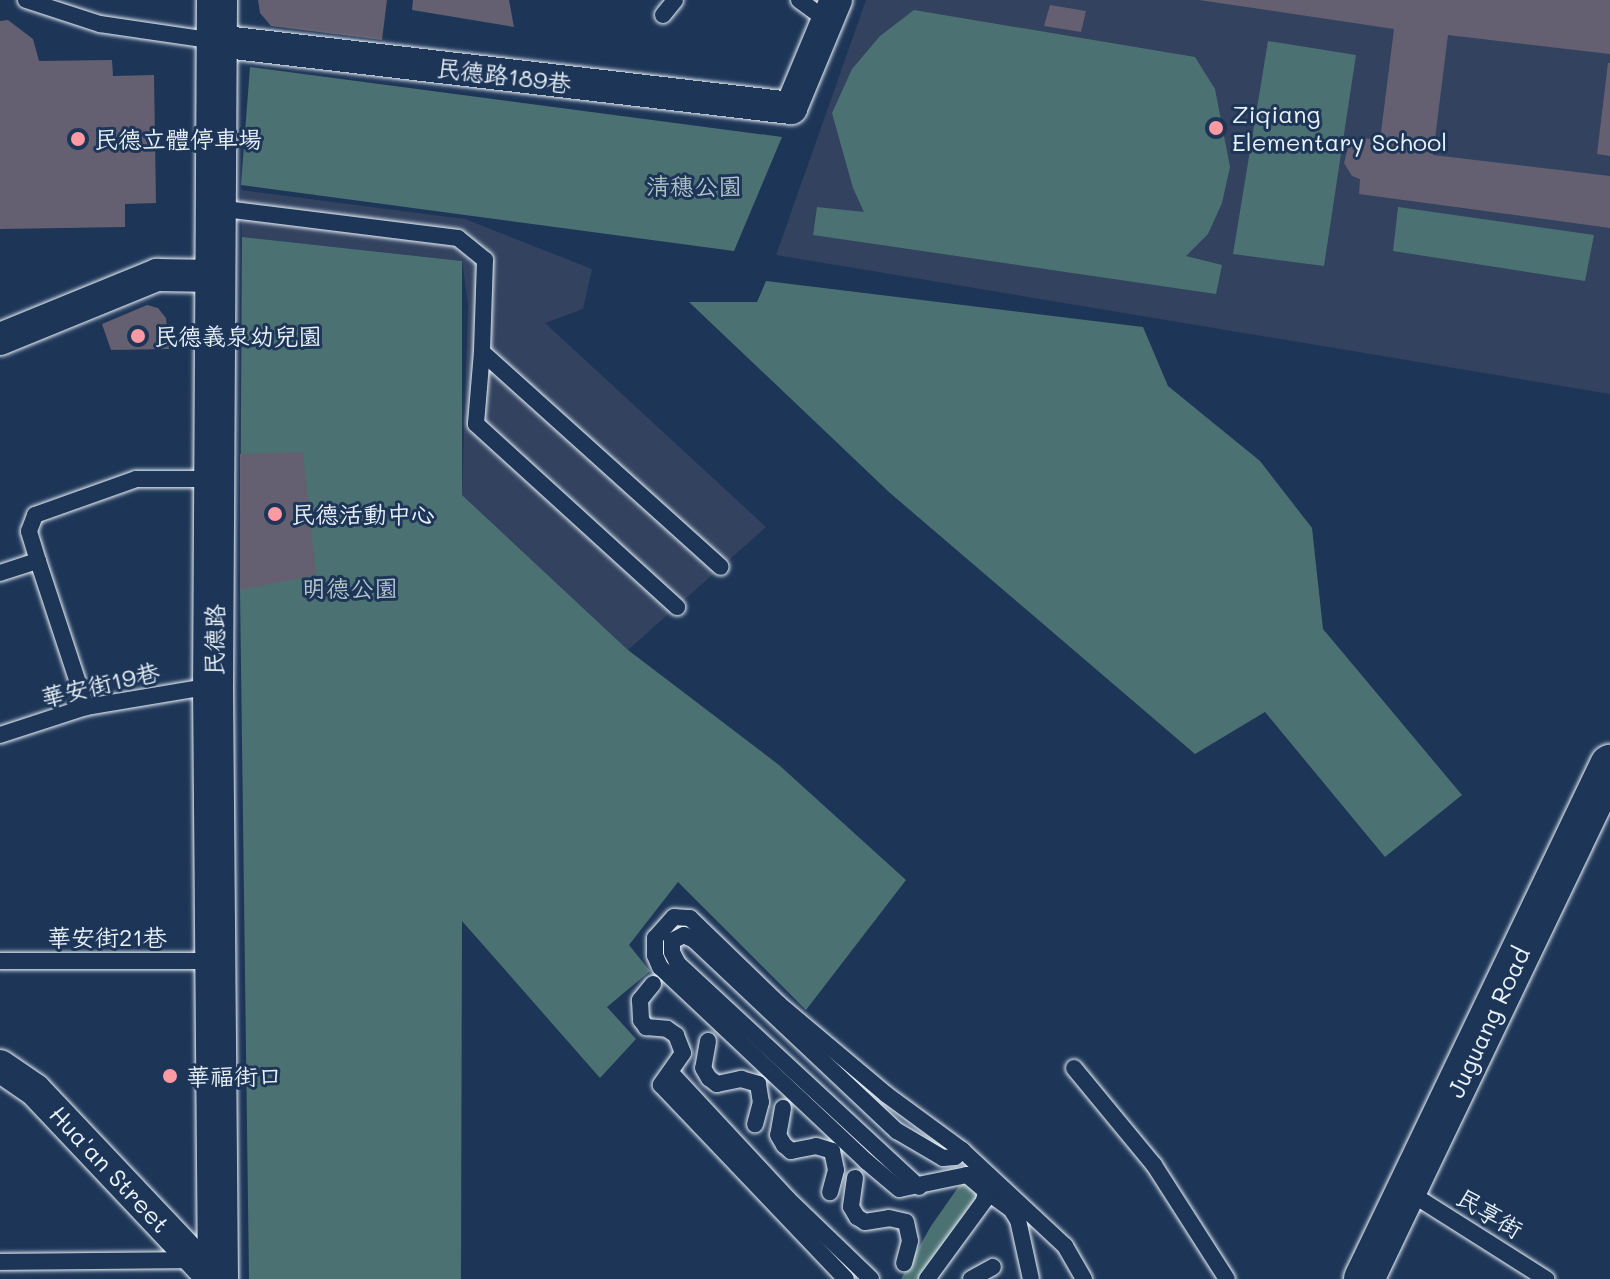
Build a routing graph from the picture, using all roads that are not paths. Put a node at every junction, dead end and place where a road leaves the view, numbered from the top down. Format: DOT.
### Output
graph roads {
  1 [pos="26,0"];
  2 [pos="217,0"];
  3 [pos="675,0"];
  4 [pos="799,0"];
  5 [pos="832,11"];
  6 [pos="663,15"];
  7 [pos="217,41"];
  8 [pos="217,208"];
  9 [pos="216,276"];
  10 [pos="0,339"];
  11 [pos="482,352"];
  12 [pos="216,479"];
  13 [pos="38,561"];
  14 [pos="721,567"];
  15 [pos="0,573"];
  16 [pos="677,607"];
  17 [pos="213,685"];
  18 [pos="86,707"];
  19 [pos="0,735"];
  20 [pos="1610,767"];
  21 [pos="0,961"];
  22 [pos="214,961"];
  23 [pos="653,984"];
  24 [pos="708,1041"];
  25 [pos="0,1066"];
  26 [pos="1074,1068"];
  27 [pos="671,1073"];
  28 [pos="783,1108"];
  29 [pos="755,1124"];
  30 [pos="855,1178"];
  31 [pos="986,1191"];
  32 [pos="1407,1191"];
  33 [pos="830,1192"];
  34 [pos="0,1262"];
  35 [pos="904,1263"];
  36 [pos="993,1267"];
  37 [pos="209,1273"];
  38 [pos="846,1279"];
  39 [pos="871,1279"];
  40 [pos="927,1279"];
  41 [pos="971,1279"];
  42 [pos="1031,1279"];
  43 [pos="1084,1279"];
  44 [pos="1227,1279"];
  45 [pos="1364,1279"];
  46 [pos="1546,1279"];
  1 -- 7 [label="lane"];
  2 -- 7 [label="street, 民德路"];
  3 -- 6 [label="lane"];
  4 -- 5 [label="lane"];
  5 -- 7 [label="street, 民德路189巷"];
  7 -- 8 [label="street, 民德路"];
  8 -- 9 [label="street, 民德路"];
  8 -- 11 [label="lane"];
  9 -- 10 [label="street"];
  9 -- 12 [label="street, 民德路"];
  11 -- 14 [label="lane"];
  11 -- 16 [label="lane"];
  12 -- 13 [label="lane"];
  12 -- 17 [label="street, 民德路"];
  13 -- 15 [label="lane"];
  13 -- 18 [label="lane"];
  17 -- 18 [label="lane, 華安街19巷"];
  17 -- 22 [label="street, 民德路"];
  18 -- 19 [label="lane, 華安街19巷"];
  20 -- 32 [label="street, Juguang Road"];
  21 -- 22 [label="lane, 華安街21巷"];
  22 -- 37 [label="street, 民德路"];
  23 -- 27 [label="lane"];
  24 -- 29 [label="lane"];
  25 -- 37 [label="street, Hua'an Street"];
  26 -- 44 [label="lane"];
  27 -- 38 [label="lane"];
  27 -- 39 [label="lane"];
  28 -- 33 [label="lane"];
  30 -- 35 [label="lane"];
  31 -- 40 [label="lane"];
  31 -- 42 [label="lane"];
  31 -- 43 [label="lane"];
  32 -- 45 [label="street, Juguang Road"];
  32 -- 46 [label="lane, 民享街"];
  34 -- 37 [label="lane"];
  36 -- 41 [label="lane"];
}
